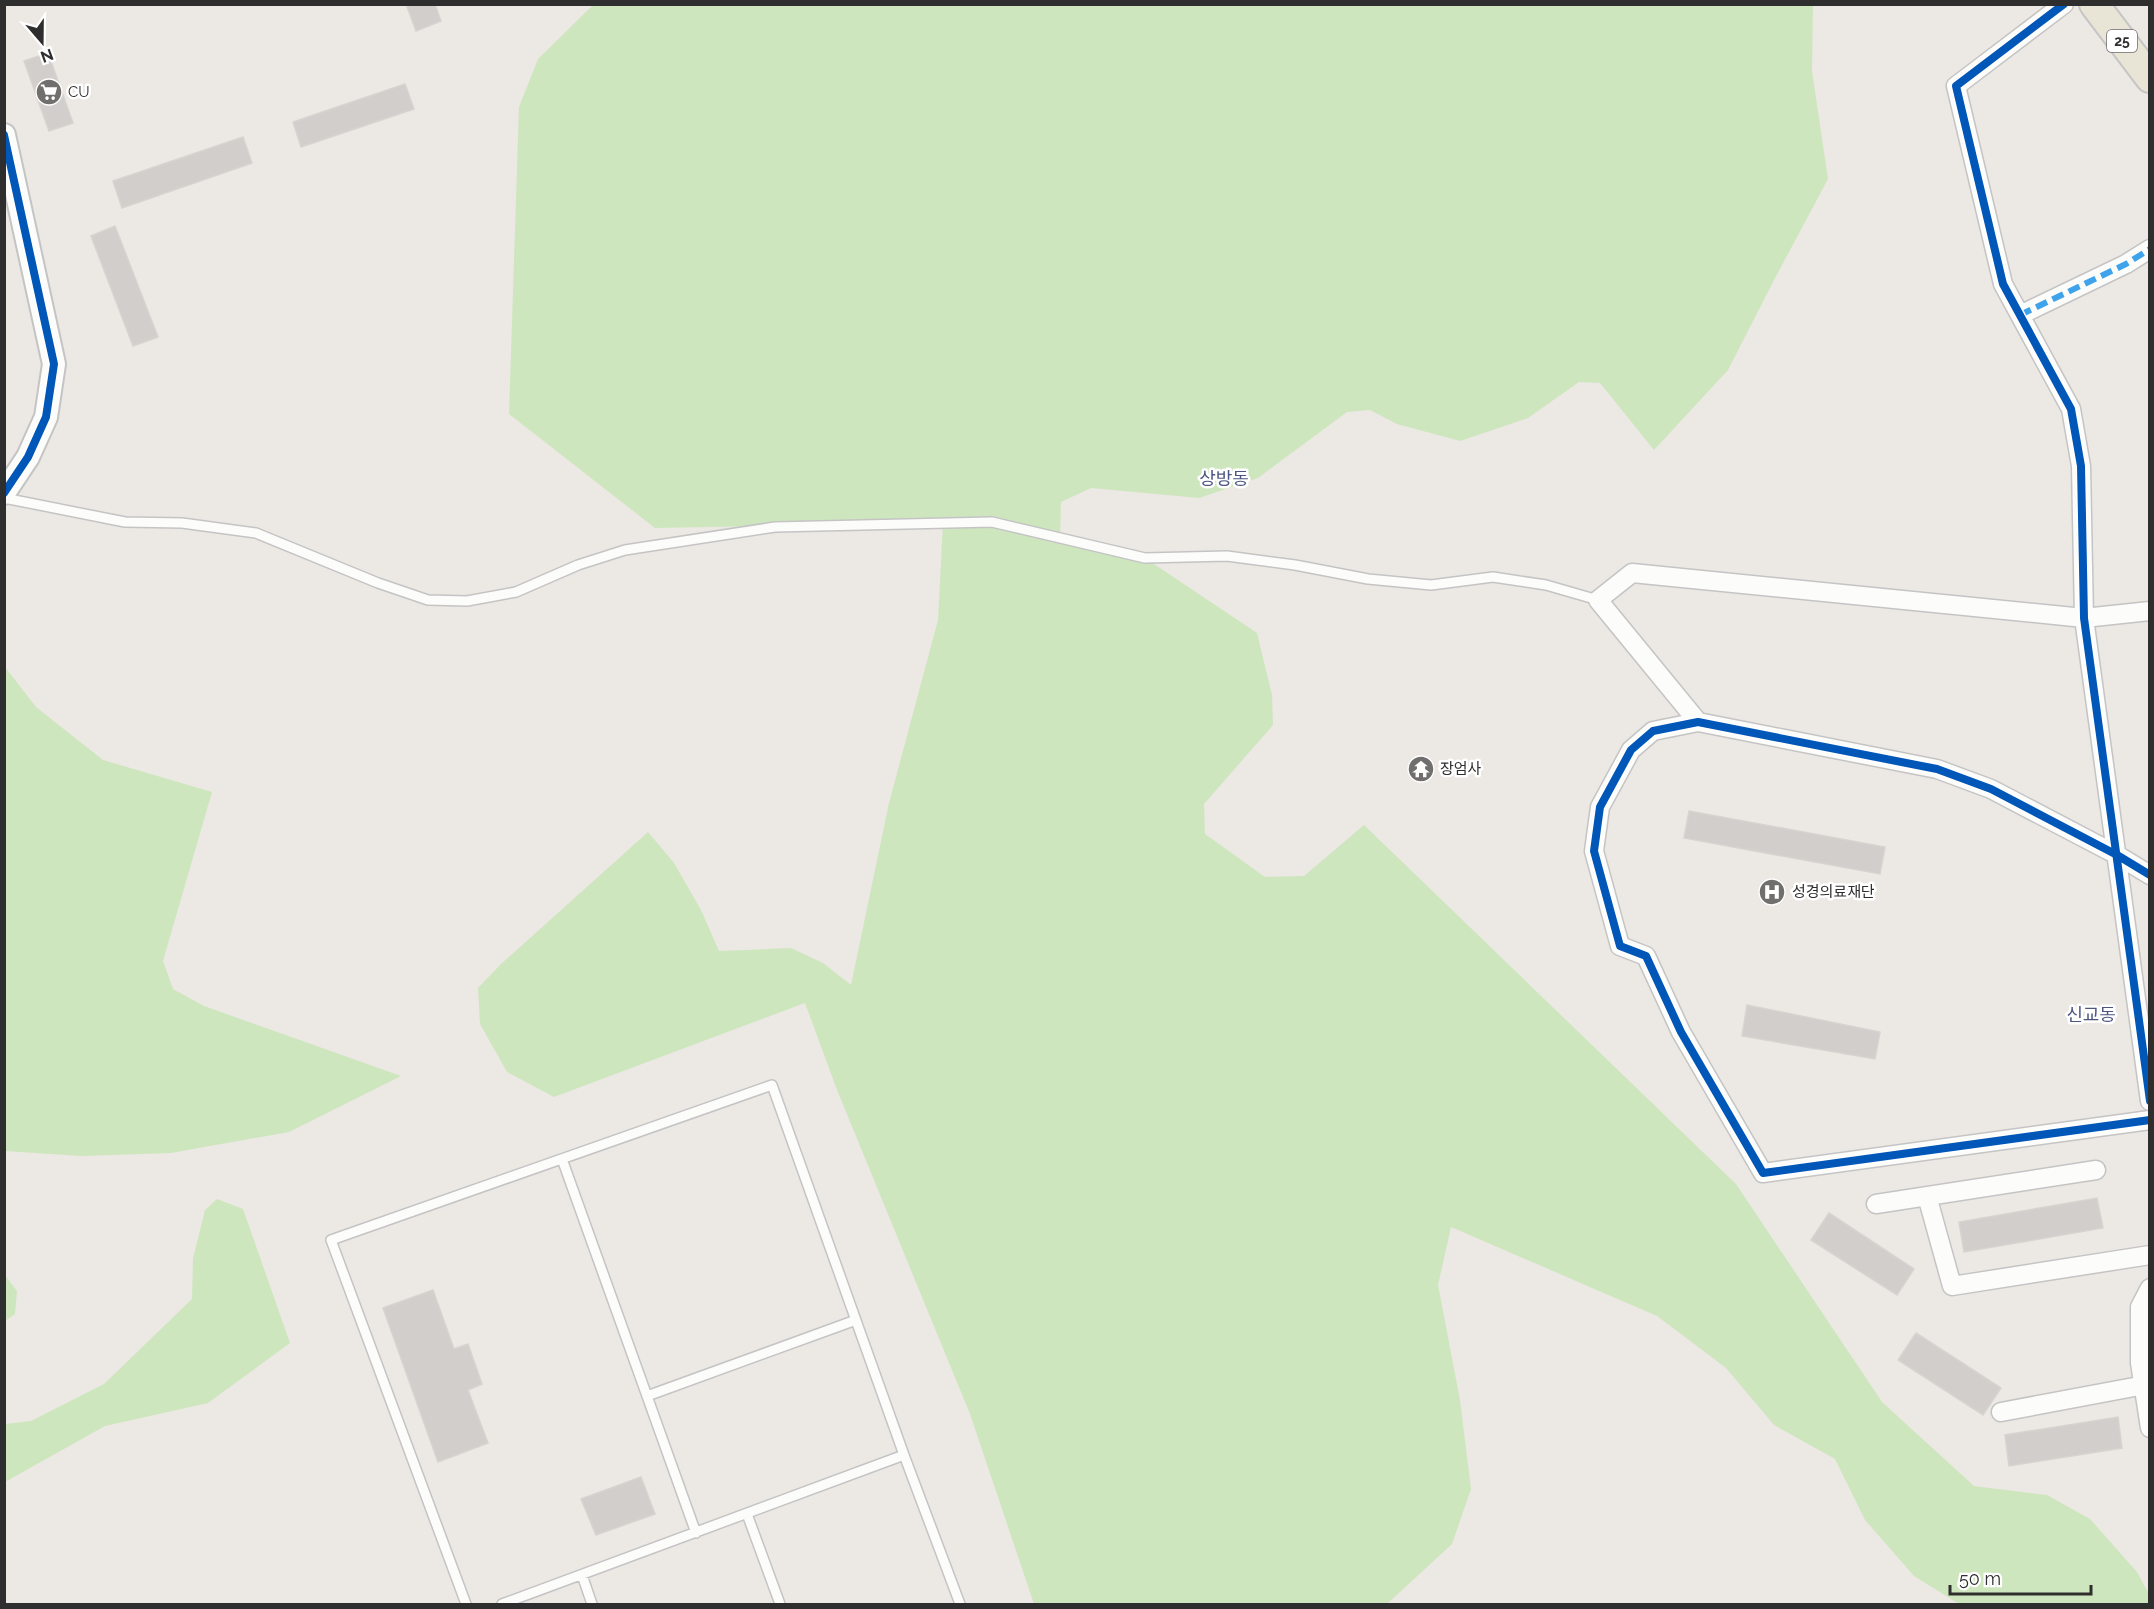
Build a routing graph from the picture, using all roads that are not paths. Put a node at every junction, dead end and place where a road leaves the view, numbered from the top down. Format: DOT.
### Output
graph roads {
  1 [pos="2064,4"];
  2 [pos="2094,4"];
  3 [pos="2150,78"];
  4 [pos="4,135"];
  5 [pos="2150,249"];
  6 [pos="2020,315"];
  7 [pos="4,493"];
  8 [pos="4,498"];
  9 [pos="1598,600"];
  10 [pos="2150,611"];
  11 [pos="2084,618"];
  12 [pos="1698,722"];
  13 [pos="2117,855"];
  14 [pos="2150,875"];
  15 [pos="2150,1101"];
  16 [pos="2150,1120"];
  17 [pos="562,1159"];
  18 [pos="2096,1170"];
  19 [pos="1927,1196"];
  20 [pos="1876,1204"];
  21 [pos="2150,1255"];
  22 [pos="2150,1288"];
  23 [pos="856,1320"];
  24 [pos="2146,1384"];
  25 [pos="647,1396"];
  26 [pos="2001,1412"];
  27 [pos="2150,1428"];
  28 [pos="904,1455"];
  29 [pos="747,1514"];
  30 [pos="696,1533"];
  31 [pos="582,1575"];
  32 [pos="466,1605"];
  33 [pos="502,1605"];
  34 [pos="592,1605"];
  35 [pos="780,1605"];
  36 [pos="960,1605"];
  1 -- 6 [label="street"];
  2 -- 3 [label="main road, 25"];
  4 -- 7 [label="street"];
  5 -- 6 [label="street"];
  6 -- 11 [label="street"];
  8 -- 9 [label="lane"];
  9 -- 11 [label="street"];
  9 -- 12 [label="street"];
  10 -- 11 [label="street"];
  11 -- 13 [label="street"];
  12 -- 13 [label="street"];
  12 -- 16 [label="street"];
  13 -- 14 [label="street"];
  13 -- 15 [label="street"];
  17 -- 23 [label="lane"];
  17 -- 25 [label="lane"];
  17 -- 32 [label="lane"];
  18 -- 19 [label="street"];
  19 -- 20 [label="street"];
  19 -- 21 [label="street"];
  22 -- 24 [label="street"];
  23 -- 25 [label="lane"];
  23 -- 28 [label="lane"];
  24 -- 26 [label="street"];
  24 -- 27 [label="street"];
  25 -- 30 [label="lane"];
  28 -- 29 [label="lane"];
  28 -- 36 [label="lane"];
  29 -- 30 [label="lane"];
  29 -- 35 [label="lane"];
  30 -- 31 [label="lane"];
  31 -- 33 [label="lane"];
  31 -- 34 [label="lane"];
}
